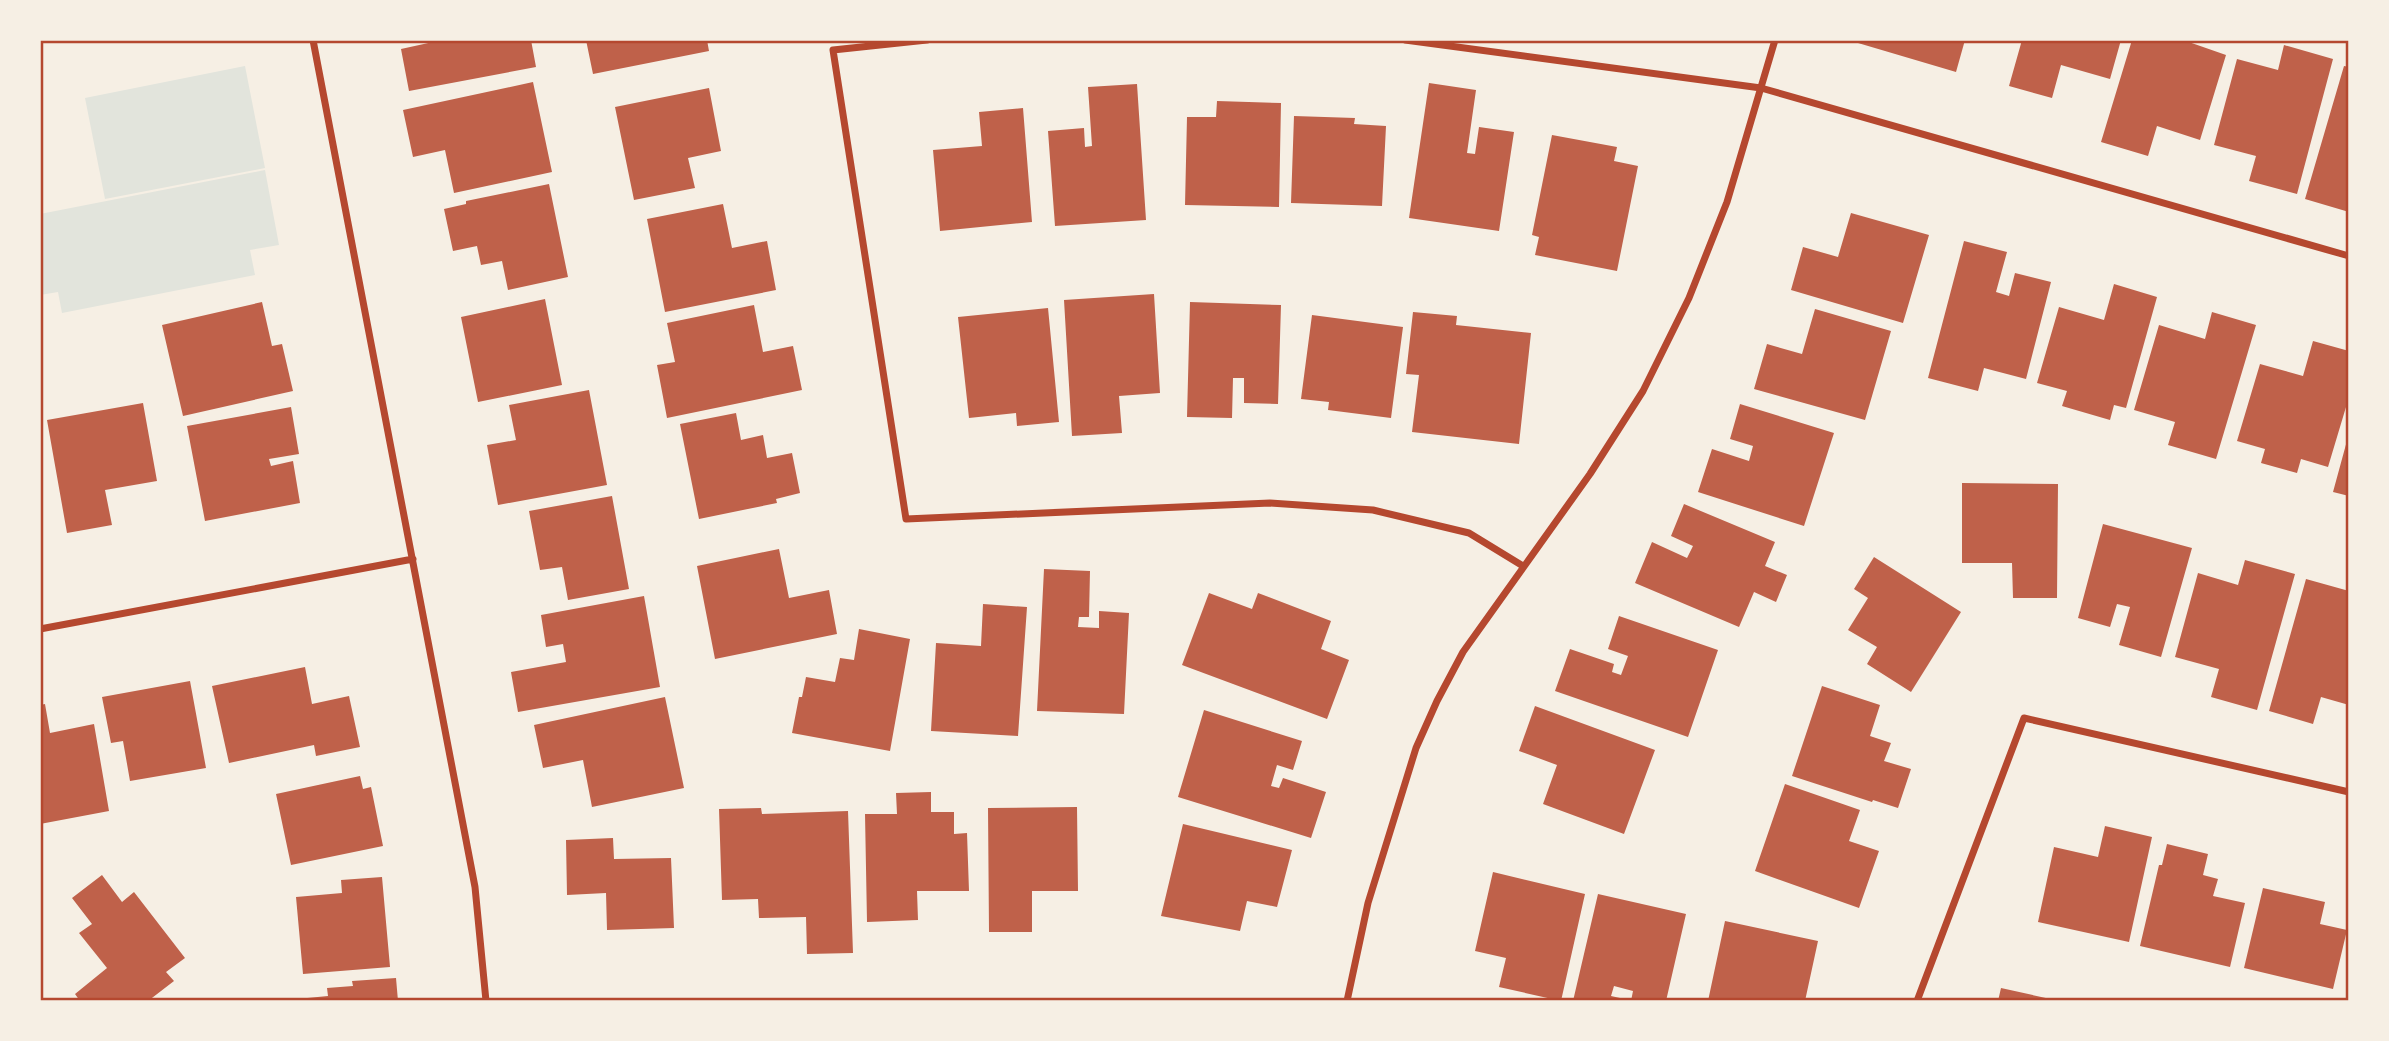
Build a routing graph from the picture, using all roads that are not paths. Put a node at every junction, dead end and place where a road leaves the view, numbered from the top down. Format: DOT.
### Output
graph roads {
  1 [pos="313,40"];
  2 [pos="927,40"];
  3 [pos="1405,40"];
  4 [pos="1775,40"];
  5 [pos="1761,88"];
  6 [pos="2349,256"];
  7 [pos="413,559"];
  8 [pos="1523,566"];
  9 [pos="40,629"];
  10 [pos="2349,792"];
  11 [pos="486,1001"];
  12 [pos="1347,1001"];
  13 [pos="1917,1001"];
  1 -- 7 [label="street"];
  2 -- 8 [label="street"];
  3 -- 5 [label="street"];
  4 -- 5 [label="street"];
  5 -- 6 [label="street"];
  5 -- 8 [label="street"];
  7 -- 9 [label="street"];
  7 -- 11 [label="street"];
  8 -- 12 [label="street"];
  10 -- 13 [label="street"];
}
